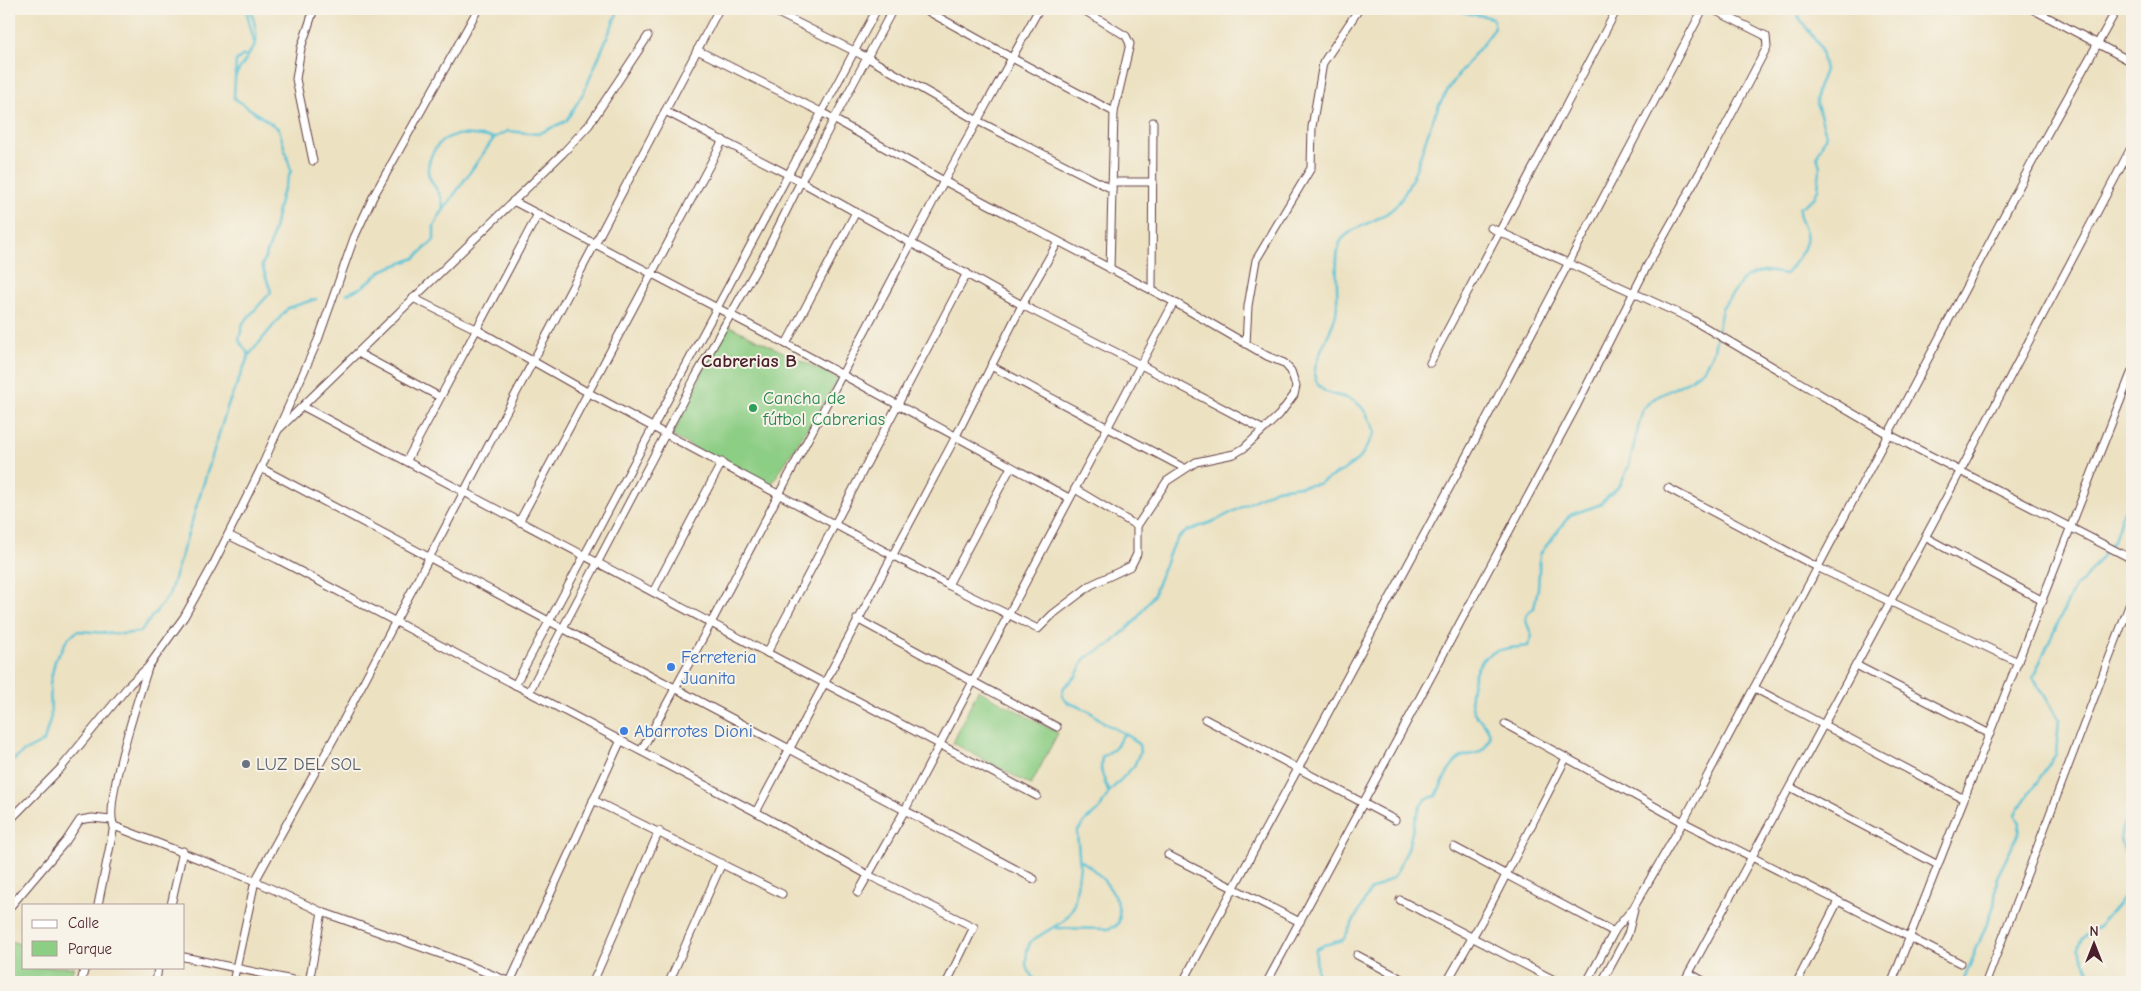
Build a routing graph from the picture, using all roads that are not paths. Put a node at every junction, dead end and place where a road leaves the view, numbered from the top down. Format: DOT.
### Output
graph roads {
  1 [pos="314,9"];
  2 [pos="478,9"];
  3 [pos="719,9"];
  4 [pos="770,9"];
  5 [pos="877,9"];
  6 [pos="893,9"];
  7 [pos="924,9"];
  8 [pos="1039,9"];
  9 [pos="1082,9"];
  10 [pos="1360,9"];
  11 [pos="1617,9"];
  12 [pos="1702,9"];
  13 [pos="1712,9"];
  14 [pos="2032,9"];
  15 [pos="2117,9"];
  16 [pos="648,36"];
  17 [pos="2097,45"];
  18 [pos="698,50"];
  19 [pos="854,51"];
  20 [pos="868,58"];
  21 [pos="1012,58"];
  22 [pos="2132,62"];
  23 [pos="665,111"];
  24 [pos="821,112"];
  25 [pos="1114,112"];
  26 [pos="834,120"];
  27 [pos="976,120"];
  28 [pos="1153,122"];
  29 [pos="723,140"];
  30 [pos="2132,146"];
  31 [pos="313,161"];
  32 [pos="789,175"];
  33 [pos="801,181"];
  34 [pos="944,181"];
  35 [pos="1153,182"];
  36 [pos="1112,185"];
  37 [pos="513,201"];
  38 [pos="856,212"];
  39 [pos="538,214"];
  40 [pos="1491,228"];
  41 [pos="1499,232"];
  42 [pos="912,242"];
  43 [pos="1058,242"];
  44 [pos="594,244"];
  45 [pos="1569,263"];
  46 [pos="1110,269"];
  47 [pos="967,273"];
  48 [pos="652,274"];
  49 [pos="1152,290"];
  50 [pos="1633,293"];
  51 [pos="414,298"];
  52 [pos="1174,302"];
  53 [pos="1022,304"];
  54 [pos="717,308"];
  55 [pos="729,315"];
  56 [pos="476,329"];
  57 [pos="786,344"];
  58 [pos="1246,344"];
  59 [pos="358,353"];
  60 [pos="532,361"];
  61 [pos="1430,363"];
  62 [pos="1141,364"];
  63 [pos="991,366"];
  64 [pos="2132,371"];
  65 [pos="842,374"];
  66 [pos="589,393"];
  67 [pos="440,397"];
  68 [pos="899,405"];
  69 [pos="304,407"];
  70 [pos="654,427"];
  71 [pos="1108,427"];
  72 [pos="1262,429"];
  73 [pos="276,432"];
  74 [pos="666,433"];
  75 [pos="1888,434"];
  76 [pos="955,438"];
  77 [pos="407,460"];
  78 [pos="722,462"];
  79 [pos="1011,467"];
  80 [pos="260,468"];
  81 [pos="1184,468"];
  82 [pos="1960,471"];
  83 [pos="1668,488"];
  84 [pos="1075,489"];
  85 [pos="463,491"];
  86 [pos="779,494"];
  87 [pos="1069,498"];
  88 [pos="519,522"];
  89 [pos="836,523"];
  90 [pos="1137,526"];
  91 [pos="2071,527"];
  92 [pos="228,535"];
  93 [pos="1925,538"];
  94 [pos="892,554"];
  95 [pos="429,556"];
  96 [pos="584,558"];
  97 [pos="2132,559"];
  98 [pos="597,564"];
  99 [pos="1818,567"];
  100 [pos="948,585"];
  101 [pos="653,592"];
  102 [pos="2132,598"];
  103 [pos="2043,601"];
  104 [pos="1890,603"];
  105 [pos="1008,615"];
  106 [pos="857,619"];
  107 [pos="394,621"];
  108 [pos="551,622"];
  109 [pos="711,623"];
  110 [pos="563,628"];
  111 [pos="767,653"];
  112 [pos="2018,662"];
  113 [pos="1856,664"];
  114 [pos="148,668"];
  115 [pos="974,681"];
  116 [pos="823,684"];
  117 [pos="515,686"];
  118 [pos="676,688"];
  119 [pos="1754,688"];
  120 [pos="529,692"];
  121 [pos="1205,719"];
  122 [pos="1504,724"];
  123 [pos="1824,725"];
  124 [pos="1057,727"];
  125 [pos="1990,734"];
  126 [pos="621,740"];
  127 [pos="939,745"];
  128 [pos="790,748"];
  129 [pos="641,751"];
  130 [pos="1566,758"];
  131 [pos="1298,768"];
  132 [pos="1790,787"];
  133 [pos="1037,796"];
  134 [pos="1964,799"];
  135 [pos="594,800"];
  136 [pos="1364,804"];
  137 [pos="906,810"];
  138 [pos="756,812"];
  139 [pos="1395,820"];
  140 [pos="9,821"];
  141 [pos="1683,822"];
  142 [pos="113,823"];
  143 [pos="659,831"];
  144 [pos="1454,847"];
  145 [pos="183,851"];
  146 [pos="1168,855"];
  147 [pos="1750,857"];
  148 [pos="722,862"];
  149 [pos="1938,865"];
  150 [pos="868,875"];
  151 [pos="1506,875"];
  152 [pos="1034,879"];
  153 [pos="255,881"];
  154 [pos="1233,888"];
  155 [pos="858,893"];
  156 [pos="782,894"];
  157 [pos="1400,900"];
  158 [pos="1838,901"];
  159 [pos="98,904"];
  160 [pos="171,904"];
  161 [pos="1634,907"];
  162 [pos="9,908"];
  163 [pos="322,912"];
  164 [pos="1300,922"];
  165 [pos="1614,932"];
  166 [pos="1472,938"];
  167 [pos="1910,938"];
  168 [pos="1357,955"];
  169 [pos="185,958"];
  170 [pos="1960,964"];
  171 [pos="84,968"];
  172 [pos="158,968"];
  173 [pos="236,968"];
  174 [pos="1689,973"];
  175 [pos="81,982"];
  176 [pos="156,982"];
  177 [pos="233,982"];
  178 [pos="302,982"];
  179 [pos="309,982"];
  180 [pos="510,982"];
  181 [pos="593,982"];
  182 [pos="670,982"];
  183 [pos="678,982"];
  184 [pos="947,982"];
  185 [pos="1183,982"];
  186 [pos="1267,982"];
  187 [pos="1407,982"];
  188 [pos="1447,982"];
  189 [pos="1558,982"];
  190 [pos="1587,982"];
  191 [pos="1602,982"];
  192 [pos="1684,982"];
  193 [pos="1705,982"];
  194 [pos="1797,982"];
  195 [pos="1892,982"];
  196 [pos="1986,982"];
  1 -- 31 [label="street"];
  2 -- 73 [label="street"];
  3 -- 18 [label="street"];
  4 -- 19 [label="street"];
  5 -- 19 [label="street"];
  6 -- 20 [label="street"];
  7 -- 21 [label="street"];
  8 -- 21 [label="street"];
  9 -- 25 [label="street"];
  10 -- 58 [label="street"];
  11 -- 41 [label="street"];
  12 -- 45 [label="street"];
  13 -- 50 [label="street"];
  14 -- 17 [label="street"];
  15 -- 17 [label="street"];
  16 -- 37 [label="street"];
  17 -- 22 [label="street"];
  17 -- 75 [label="street"];
  18 -- 23 [label="street"];
  18 -- 24 [label="street"];
  19 -- 20 [label="street"];
  19 -- 24 [label="street"];
  20 -- 26 [label="street"];
  20 -- 27 [label="street"];
  21 -- 25 [label="street"];
  21 -- 27 [label="street"];
  23 -- 29 [label="street"];
  23 -- 44 [label="street"];
  24 -- 26 [label="street"];
  24 -- 32 [label="street"];
  25 -- 36 [label="street"];
  26 -- 33 [label="street"];
  26 -- 34 [label="street"];
  27 -- 34 [label="street"];
  27 -- 36 [label="street"];
  28 -- 35 [label="street"];
  29 -- 32 [label="street"];
  29 -- 48 [label="street"];
  30 -- 82 [label="street"];
  32 -- 33 [label="street"];
  32 -- 54 [label="street"];
  33 -- 38 [label="street"];
  33 -- 55 [label="street"];
  34 -- 42 [label="street"];
  34 -- 43 [label="street"];
  35 -- 36 [label="street"];
  35 -- 49 [label="street"];
  36 -- 46 [label="street"];
  37 -- 39 [label="street"];
  37 -- 51 [label="street"];
  38 -- 42 [label="street"];
  38 -- 57 [label="street"];
  39 -- 44 [label="street"];
  39 -- 56 [label="street"];
  40 -- 41 [label="street"];
  41 -- 45 [label="street"];
  41 -- 61 [label="street"];
  42 -- 47 [label="street"];
  42 -- 65 [label="street"];
  43 -- 46 [label="street"];
  43 -- 53 [label="street"];
  44 -- 48 [label="street"];
  44 -- 60 [label="street"];
  45 -- 50 [label="street"];
  45 -- 131 [label="street"];
  46 -- 49 [label="street"];
  47 -- 53 [label="street"];
  47 -- 68 [label="street"];
  48 -- 54 [label="street"];
  48 -- 66 [label="street"];
  49 -- 52 [label="street"];
  50 -- 75 [label="street"];
  50 -- 136 [label="street"];
  51 -- 56 [label="street"];
  51 -- 59 [label="street"];
  52 -- 58 [label="street"];
  52 -- 62 [label="street"];
  53 -- 62 [label="street"];
  53 -- 63 [label="street"];
  54 -- 55 [label="street"];
  54 -- 70 [label="street"];
  55 -- 57 [label="street"];
  55 -- 74 [label="street"];
  56 -- 60 [label="street"];
  56 -- 67 [label="street"];
  57 -- 65 [label="street"];
  58 -- 72 [label="street"];
  59 -- 67 [label="street"];
  59 -- 69 [label="street"];
  60 -- 66 [label="street"];
  60 -- 85 [label="street"];
  62 -- 71 [label="street"];
  62 -- 72 [label="street"];
  63 -- 71 [label="street"];
  63 -- 76 [label="street"];
  64 -- 91 [label="street"];
  65 -- 68 [label="street"];
  65 -- 86 [label="street"];
  66 -- 70 [label="street"];
  66 -- 88 [label="street"];
  67 -- 77 [label="street"];
  68 -- 76 [label="street"];
  68 -- 89 [label="street"];
  69 -- 73 [label="street"];
  69 -- 77 [label="street"];
  70 -- 74 [label="street"];
  70 -- 96 [label="street"];
  71 -- 81 [label="street"];
  71 -- 84 [label="street"];
  72 -- 81 [label="street"];
  73 -- 80 [label="street"];
  74 -- 78 [label="street"];
  74 -- 98 [label="street"];
  75 -- 82 [label="street"];
  75 -- 99 [label="street"];
  76 -- 79 [label="street"];
  76 -- 94 [label="street"];
  77 -- 85 [label="street"];
  78 -- 86 [label="street"];
  78 -- 101 [label="street"];
  79 -- 87 [label="street"];
  79 -- 100 [label="street"];
  80 -- 92 [label="street"];
  80 -- 95 [label="street"];
  81 -- 90 [label="street"];
  82 -- 91 [label="street"];
  82 -- 93 [label="street"];
  83 -- 99 [label="street"];
  84 -- 87 [label="street"];
  84 -- 90 [label="street"];
  85 -- 88 [label="street"];
  85 -- 95 [label="street"];
  86 -- 89 [label="street"];
  86 -- 109 [label="street"];
  87 -- 105 [label="street"];
  88 -- 96 [label="street"];
  89 -- 94 [label="street"];
  89 -- 111 [label="street"];
  90 -- 105 [label="street"];
  91 -- 97 [label="street"];
  91 -- 103 [label="street"];
  92 -- 107 [label="street"];
  92 -- 114 [label="street"];
  93 -- 103 [label="street"];
  93 -- 104 [label="street"];
  94 -- 100 [label="street"];
  94 -- 106 [label="street"];
  95 -- 107 [label="street"];
  95 -- 108 [label="street"];
  96 -- 98 [label="street"];
  96 -- 108 [label="street"];
  98 -- 101 [label="street"];
  98 -- 110 [label="street"];
  99 -- 104 [label="street"];
  99 -- 119 [label="street"];
  100 -- 105 [label="street"];
  101 -- 109 [label="street"];
  102 -- 196 [label="street"];
  103 -- 112 [label="street"];
  104 -- 112 [label="street"];
  104 -- 113 [label="street"];
  105 -- 115 [label="street"];
  106 -- 115 [label="street"];
  106 -- 116 [label="street"];
  107 -- 117 [label="street"];
  107 -- 153 [label="street"];
  108 -- 110 [label="street"];
  108 -- 117 [label="street"];
  109 -- 111 [label="street"];
  109 -- 118 [label="street"];
  110 -- 118 [label="street"];
  110 -- 120 [label="street"];
  111 -- 116 [label="street"];
  112 -- 125 [label="street"];
  113 -- 123 [label="street"];
  113 -- 125 [label="street"];
  114 -- 140 [label="street"];
  114 -- 142 [label="street"];
  115 -- 124 [label="street"];
  115 -- 127 [label="street"];
  116 -- 127 [label="street"];
  116 -- 128 [label="street"];
  117 -- 120 [label="street"];
  118 -- 128 [label="street"];
  118 -- 129 [label="street"];
  119 -- 123 [label="street"];
  119 -- 141 [label="street"];
  120 -- 126 [label="street"];
  121 -- 131 [label="street"];
  122 -- 130 [label="street"];
  123 -- 132 [label="street"];
  123 -- 134 [label="street"];
  125 -- 134 [label="street"];
  126 -- 129 [label="street"];
  126 -- 135 [label="street"];
  127 -- 133 [label="street"];
  127 -- 137 [label="street"];
  128 -- 137 [label="street"];
  128 -- 138 [label="street"];
  129 -- 138 [label="street"];
  130 -- 141 [label="street"];
  130 -- 151 [label="street"];
  131 -- 136 [label="street"];
  131 -- 154 [label="street"];
  132 -- 147 [label="street"];
  132 -- 149 [label="street"];
  134 -- 149 [label="street"];
  135 -- 143 [label="street"];
  135 -- 180 [label="street"];
  136 -- 139 [label="street"];
  136 -- 164 [label="street"];
  137 -- 150 [label="street"];
  137 -- 152 [label="street"];
  138 -- 150 [label="street"];
  141 -- 147 [label="street"];
  141 -- 161 [label="street"];
  142 -- 145 [label="street"];
  142 -- 159 [label="street"];
  142 -- 162 [label="street"];
  143 -- 148 [label="street"];
  143 -- 181 [label="street"];
  144 -- 151 [label="street"];
  145 -- 153 [label="street"];
  145 -- 160 [label="street"];
  146 -- 154 [label="street"];
  147 -- 158 [label="street"];
  147 -- 174 [label="street"];
  148 -- 156 [label="street"];
  148 -- 182 [label="street"];
  149 -- 167 [label="street"];
  150 -- 155 [label="street"];
  150 -- 184 [label="street"];
  151 -- 165 [label="street"];
  151 -- 166 [label="street"];
  153 -- 163 [label="street"];
  153 -- 173 [label="street"];
  154 -- 164 [label="street"];
  154 -- 185 [label="street"];
  157 -- 166 [label="street"];
  158 -- 167 [label="street"];
  158 -- 194 [label="street"];
  161 -- 165 [label="street"];
  161 -- 191 [label="street"];
  163 -- 179 [label="street"];
  163 -- 180 [label="street"];
  164 -- 186 [label="street"];
  165 -- 190 [label="street"];
  166 -- 188 [label="street"];
  166 -- 189 [label="street"];
  167 -- 170 [label="street"];
  167 -- 195 [label="street"];
  168 -- 187 [label="street"];
  169 -- 173 [label="street"];
  171 -- 175 [label="street"];
  172 -- 176 [label="street"];
  173 -- 177 [label="street"];
  173 -- 178 [label="street"];
  174 -- 192 [label="street"];
  174 -- 193 [label="street"];
  182 -- 183 [label="street"];
}
